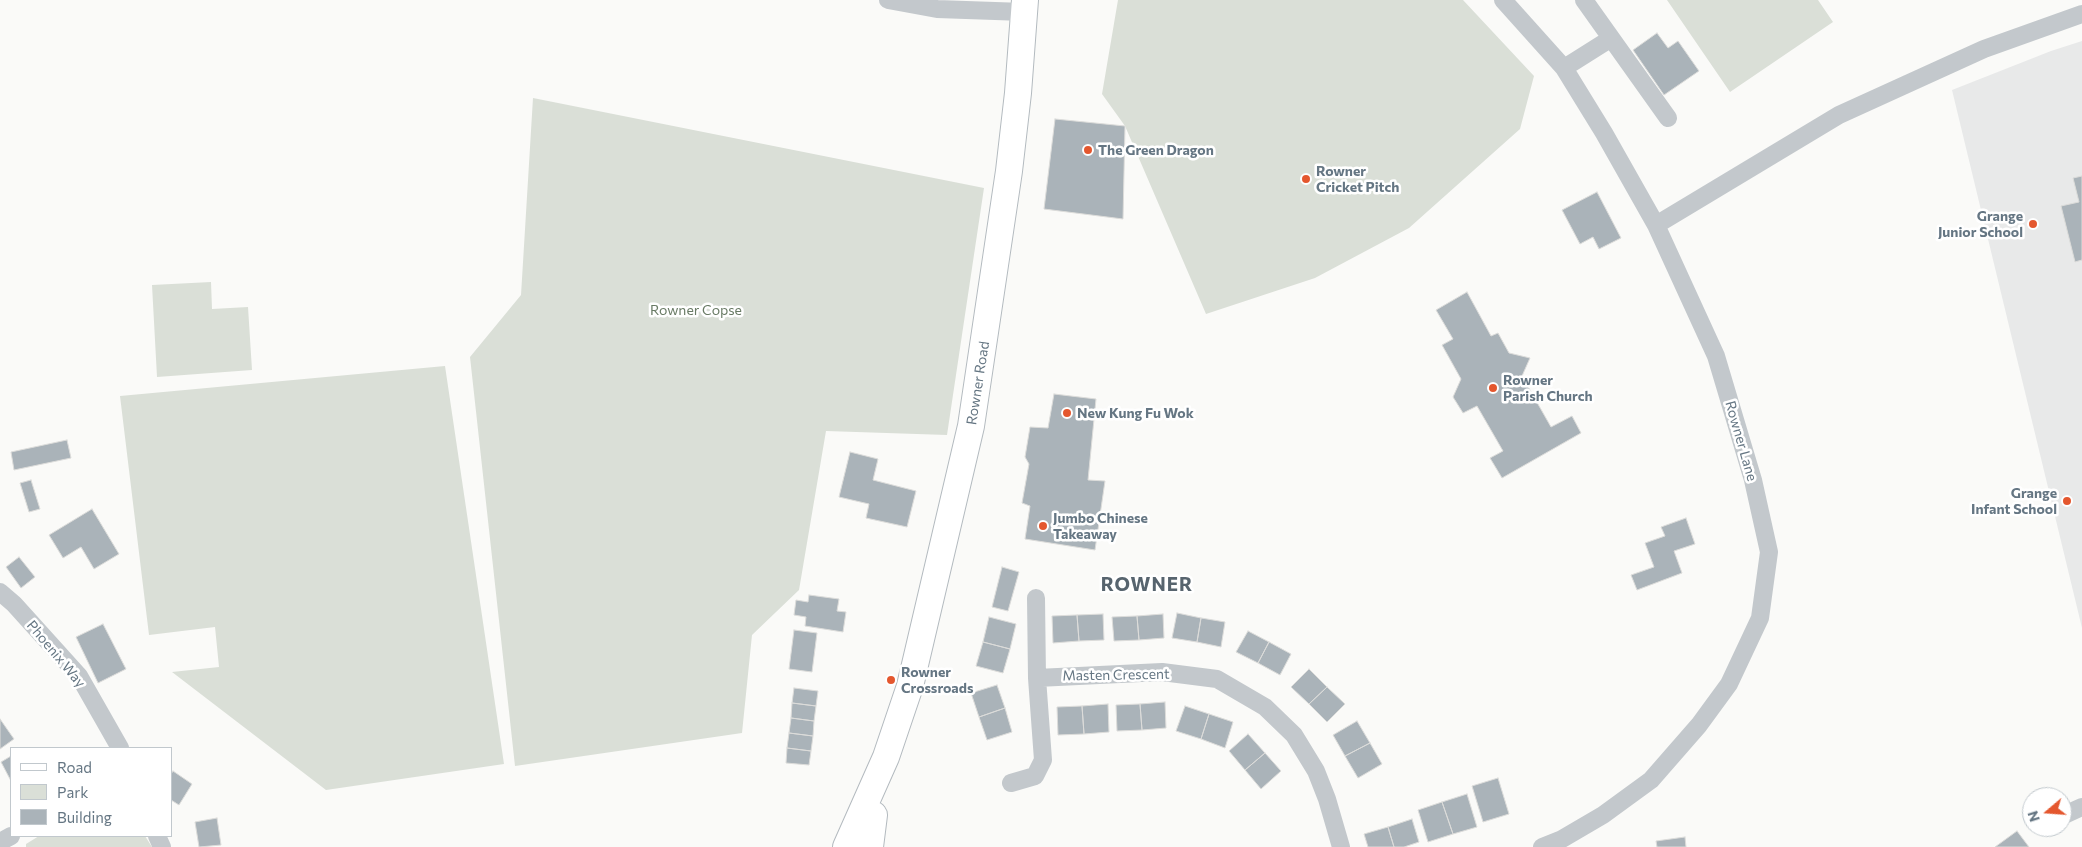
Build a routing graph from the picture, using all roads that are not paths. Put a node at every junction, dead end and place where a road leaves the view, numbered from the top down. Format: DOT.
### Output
graph roads {
  1 [pos="888,0"];
  2 [pos="1503,0"];
  3 [pos="1584,0"];
  4 [pos="1024,6"];
  5 [pos="2082,14"];
  6 [pos="1610,39"];
  7 [pos="1564,68"];
  8 [pos="1668,118"];
  9 [pos="1656,225"];
  10 [pos="0,592"];
  11 [pos="1036,598"];
  12 [pos="1037,678"];
  13 [pos="119,747"];
  14 [pos="886,757"];
  15 [pos="1011,783"];
  16 [pos="874,815"];
  17 [pos="846,847"];
  18 [pos="863,847"];
  19 [pos="870,847"];
  20 [pos="1341,847"];
  21 [pos="1542,847"];
  1 -- 4 [label="street"];
  2 -- 7 [label="street, Rowner Lane"];
  3 -- 6 [label="street"];
  4 -- 14 [label="main road, Rowner Road"];
  5 -- 9 [label="street"];
  6 -- 7 [label="street"];
  6 -- 8 [label="street"];
  7 -- 9 [label="street, Rowner Lane"];
  9 -- 21 [label="street, Rowner Lane"];
  10 -- 13 [label="street, Phoenix Way"];
  11 -- 12 [label="street"];
  12 -- 15 [label="street"];
  12 -- 20 [label="street, Masten Crescent"];
  14 -- 16 [label="main road, Rowner Road"];
  14 -- 17 [label="main road, Rowner Road"];
  16 -- 18 [label="main road, Rowner Road"];
  16 -- 19 [label="main road"];
}
